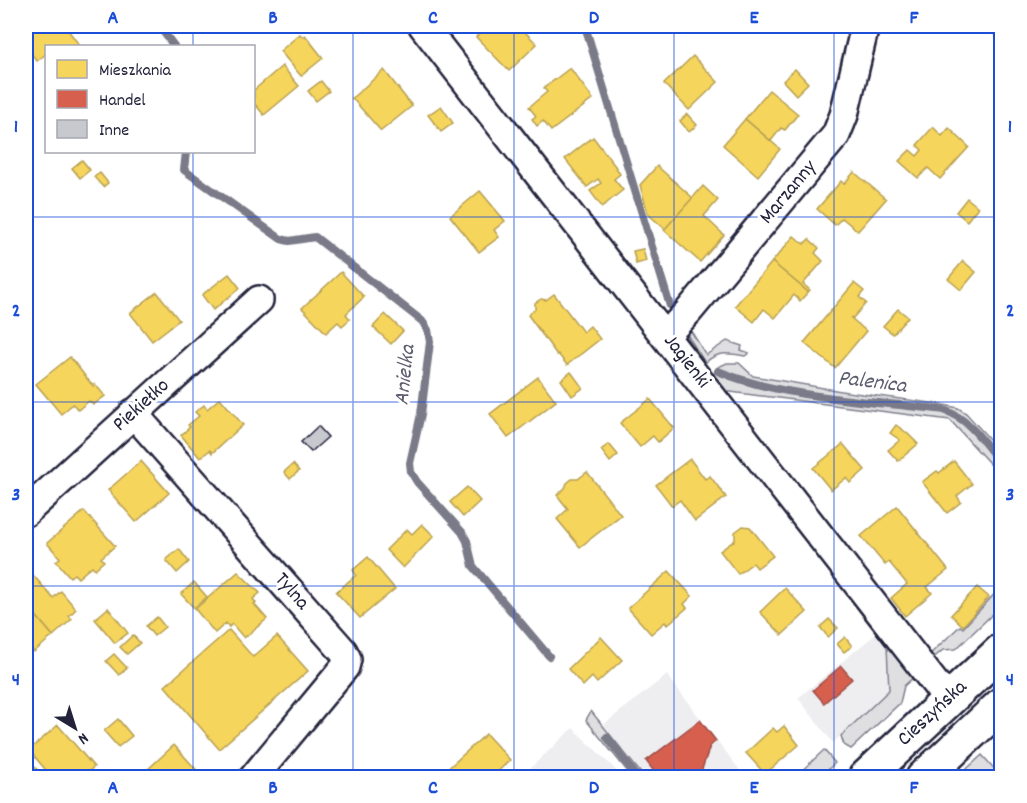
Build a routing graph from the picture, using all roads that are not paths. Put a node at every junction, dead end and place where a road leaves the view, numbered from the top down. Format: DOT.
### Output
graph roads {
  1 [pos="423,26"];
  2 [pos="865,26"];
  3 [pos="259,300"];
  4 [pos="665,336"];
  5 [pos="133,413"];
  6 [pos="26,512"];
  7 [pos="1002,650"];
  8 [pos="948,700"];
  9 [pos="1002,704"];
  10 [pos="253,777"];
  11 [pos="865,777"];
  12 [pos="923,777"];
  1 -- 4 [label="street, Jagienki"];
  2 -- 4 [label="street, Marzanny"];
  3 -- 5 [label="street, Piekiełko"];
  4 -- 8 [label="street, Jagienki"];
  5 -- 6 [label="street, Piekiełko"];
  5 -- 10 [label="street, Tylna"];
  7 -- 8 [label="main road, Cieszyńska"];
  8 -- 11 [label="main road, Cieszyńska"];
  9 -- 12 [label="main road, Cieszyńska"];
}
